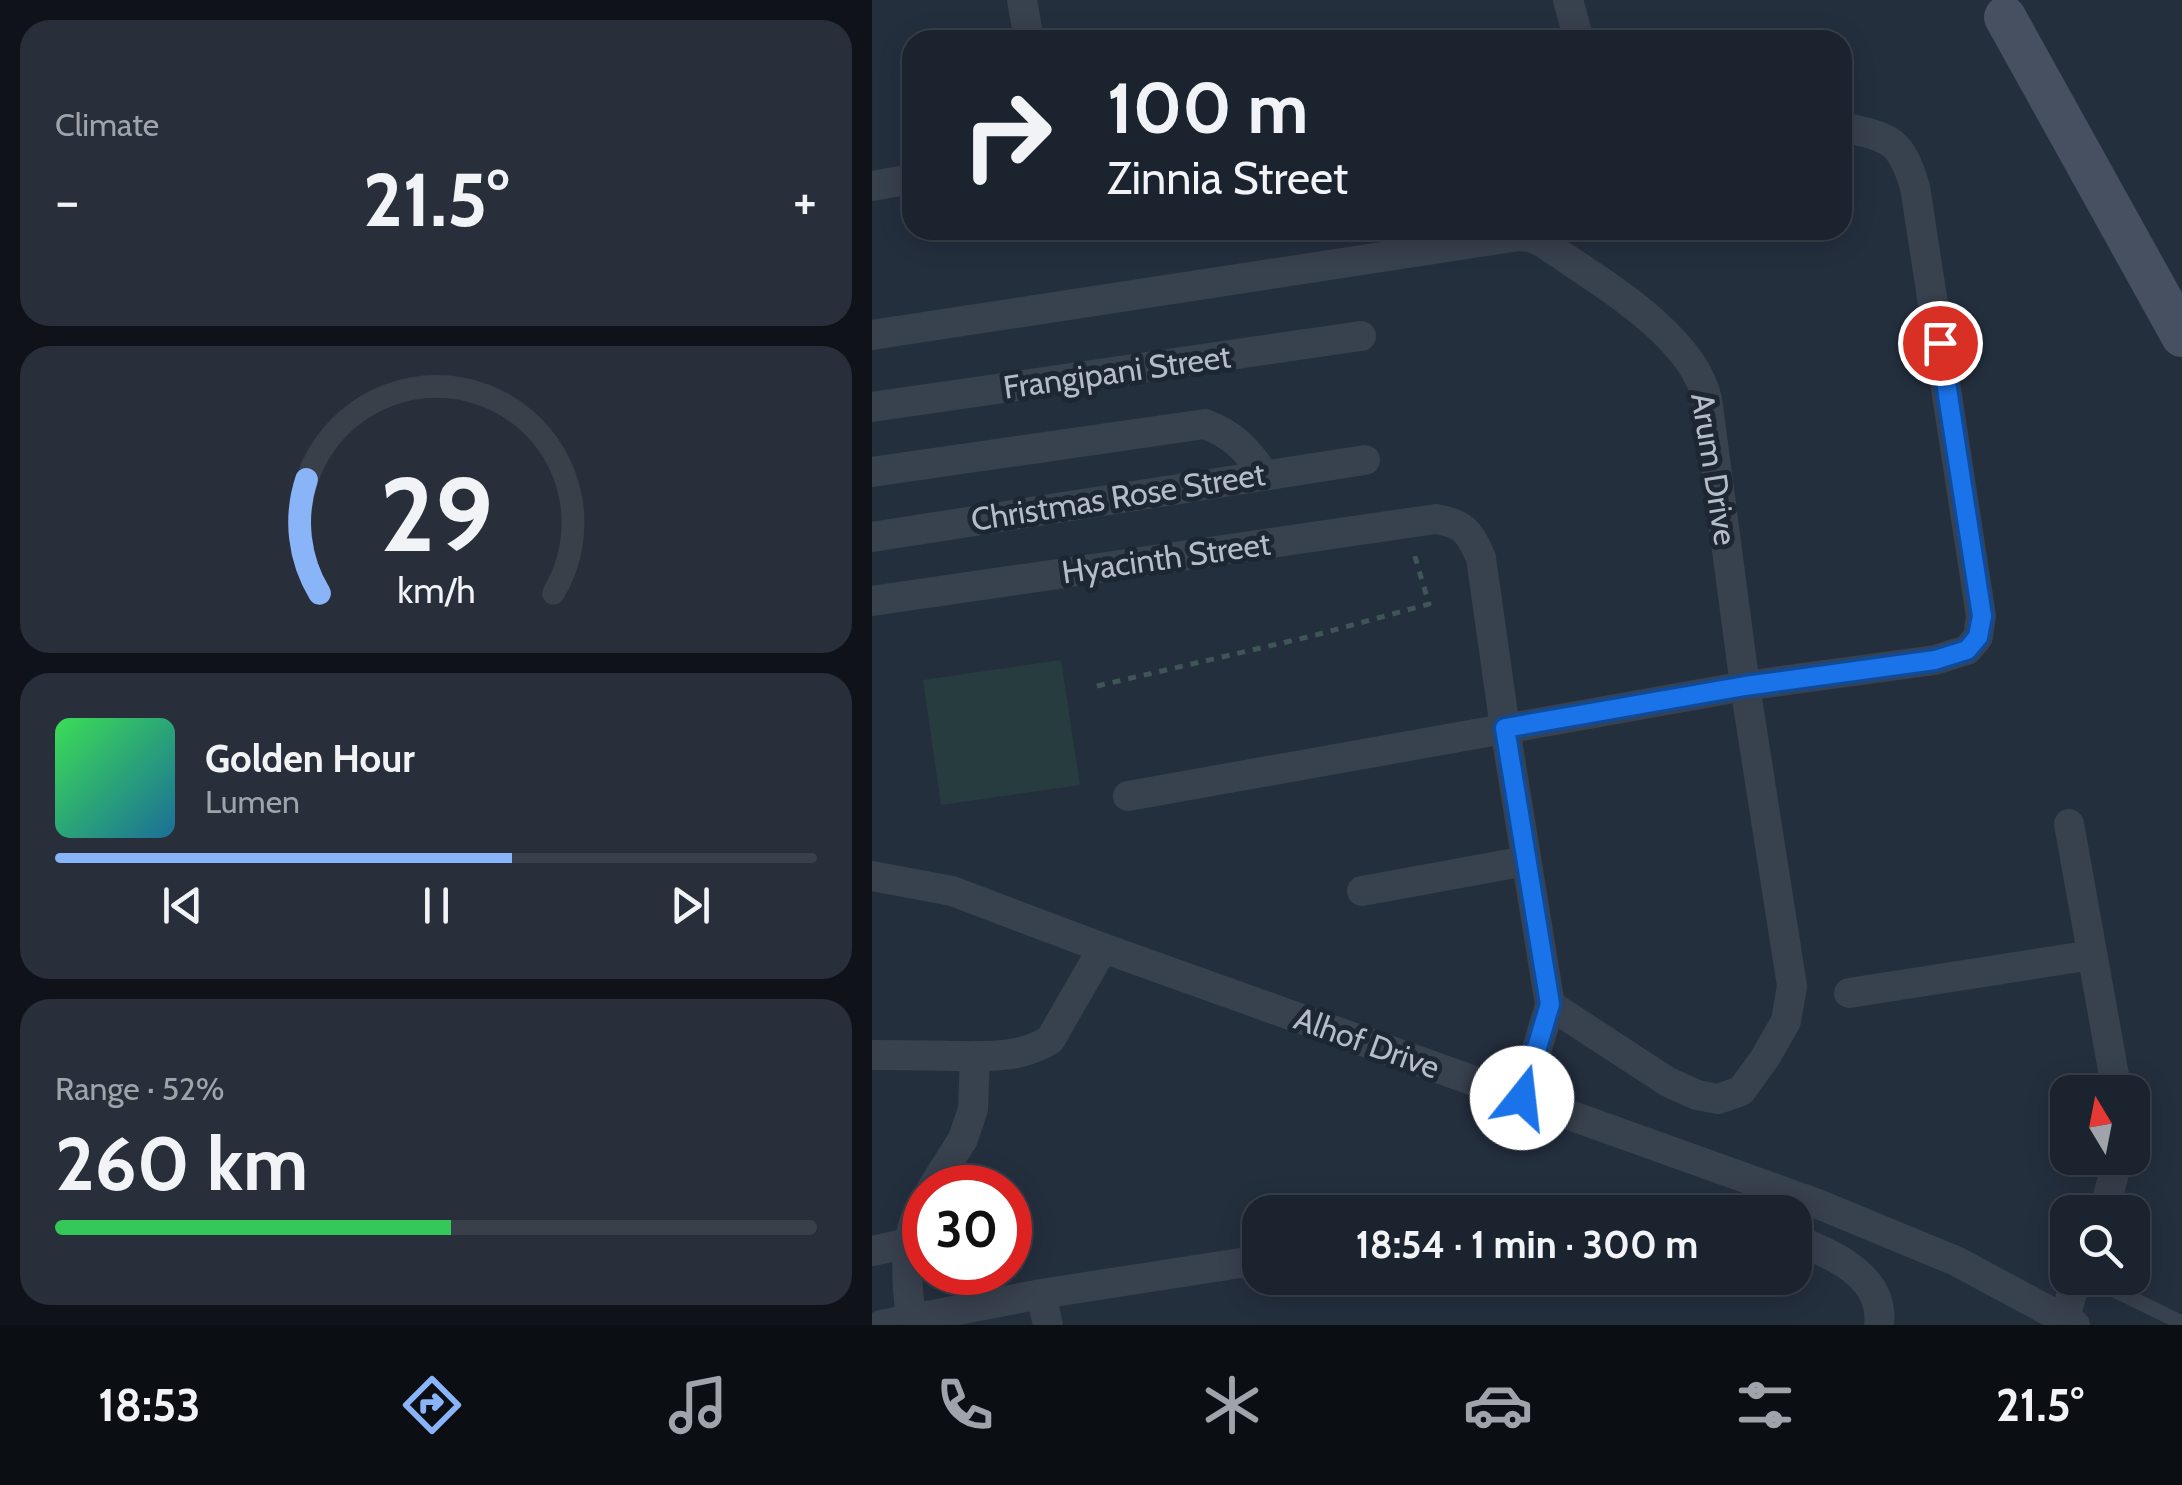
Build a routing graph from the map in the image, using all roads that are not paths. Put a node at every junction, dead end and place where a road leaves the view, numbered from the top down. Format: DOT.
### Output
graph roads {
  1 [pos="1022,0"];
  2 [pos="1568,0"];
  3 [pos="2000,8"];
  4 [pos="1027,30"];
  5 [pos="1576,30"];
  6 [pos="1852,129"];
  7 [pos="902,181"];
  8 [pos="872,186"];
  9 [pos="1492,240"];
  10 [pos="1538,240"];
  11 [pos="2182,310"];
  12 [pos="872,335"];
  13 [pos="1361,336"];
  14 [pos="2182,336"];
  15 [pos="872,408"];
  16 [pos="1365,460"];
  17 [pos="872,472"];
  18 [pos="1264,474"];
  19 [pos="872,537"];
  20 [pos="872,600"];
  21 [pos="1745,686"];
  22 [pos="1505,728"];
  23 [pos="1128,796"];
  24 [pos="2069,824"];
  25 [pos="1526,861"];
  26 [pos="872,876"];
  27 [pos="1362,892"];
  28 [pos="1103,948"];
  29 [pos="2092,955"];
  30 [pos="1849,993"];
  31 [pos="1550,1004"];
  32 [pos="872,1055"];
  33 [pos="975,1056"];
  34 [pos="2114,1075"];
  35 [pos="1522,1098"];
  36 [pos="947,1165"];
  37 [pos="902,1244"];
  38 [pos="1812,1246"];
  39 [pos="872,1250"];
  40 [pos="1242,1263"];
  41 [pos="1041,1294"];
  42 [pos="903,1295"];
  43 [pos="2074,1295"];
  44 [pos="2125,1295"];
  45 [pos="901,1322"];
  46 [pos="2070,1322"];
  47 [pos="2182,1323"];
  48 [pos="1048,1325"];
  49 [pos="1879,1325"];
  1 -- 4 [label="street"];
  2 -- 5 [label="street"];
  3 -- 11 [label="main road"];
  3 -- 14 [label="main road"];
  6 -- 21 [label="street"];
  7 -- 8 [label="street"];
  9 -- 12 [label="street, Arum Drive"];
  10 -- 21 [label="street, Arum Drive"];
  13 -- 15 [label="street, Frangipani Street"];
  16 -- 18 [label="street, Christmas Rose Street"];
  17 -- 18 [label="street"];
  18 -- 19 [label="street, Christmas Rose Street"];
  20 -- 22 [label="street, Hyacinth Street"];
  21 -- 22 [label="street"];
  21 -- 31 [label="street, Arum Drive"];
  22 -- 23 [label="street"];
  22 -- 25 [label="street"];
  24 -- 29 [label="street"];
  25 -- 27 [label="street"];
  25 -- 31 [label="street"];
  26 -- 28 [label="street, Alhof Drive"];
  28 -- 33 [label="street"];
  28 -- 35 [label="street, Alhof Drive"];
  29 -- 30 [label="street"];
  29 -- 34 [label="street"];
  31 -- 35 [label="street"];
  32 -- 33 [label="street"];
  33 -- 36 [label="street"];
  35 -- 46 [label="street, Alhof Drive"];
  37 -- 39 [label="street"];
  38 -- 49 [label="street"];
  40 -- 41 [label="street"];
  41 -- 45 [label="street"];
  41 -- 48 [label="street"];
  42 -- 45 [label="street"];
  43 -- 46 [label="street"];
  44 -- 47 [label="lane"];
}
